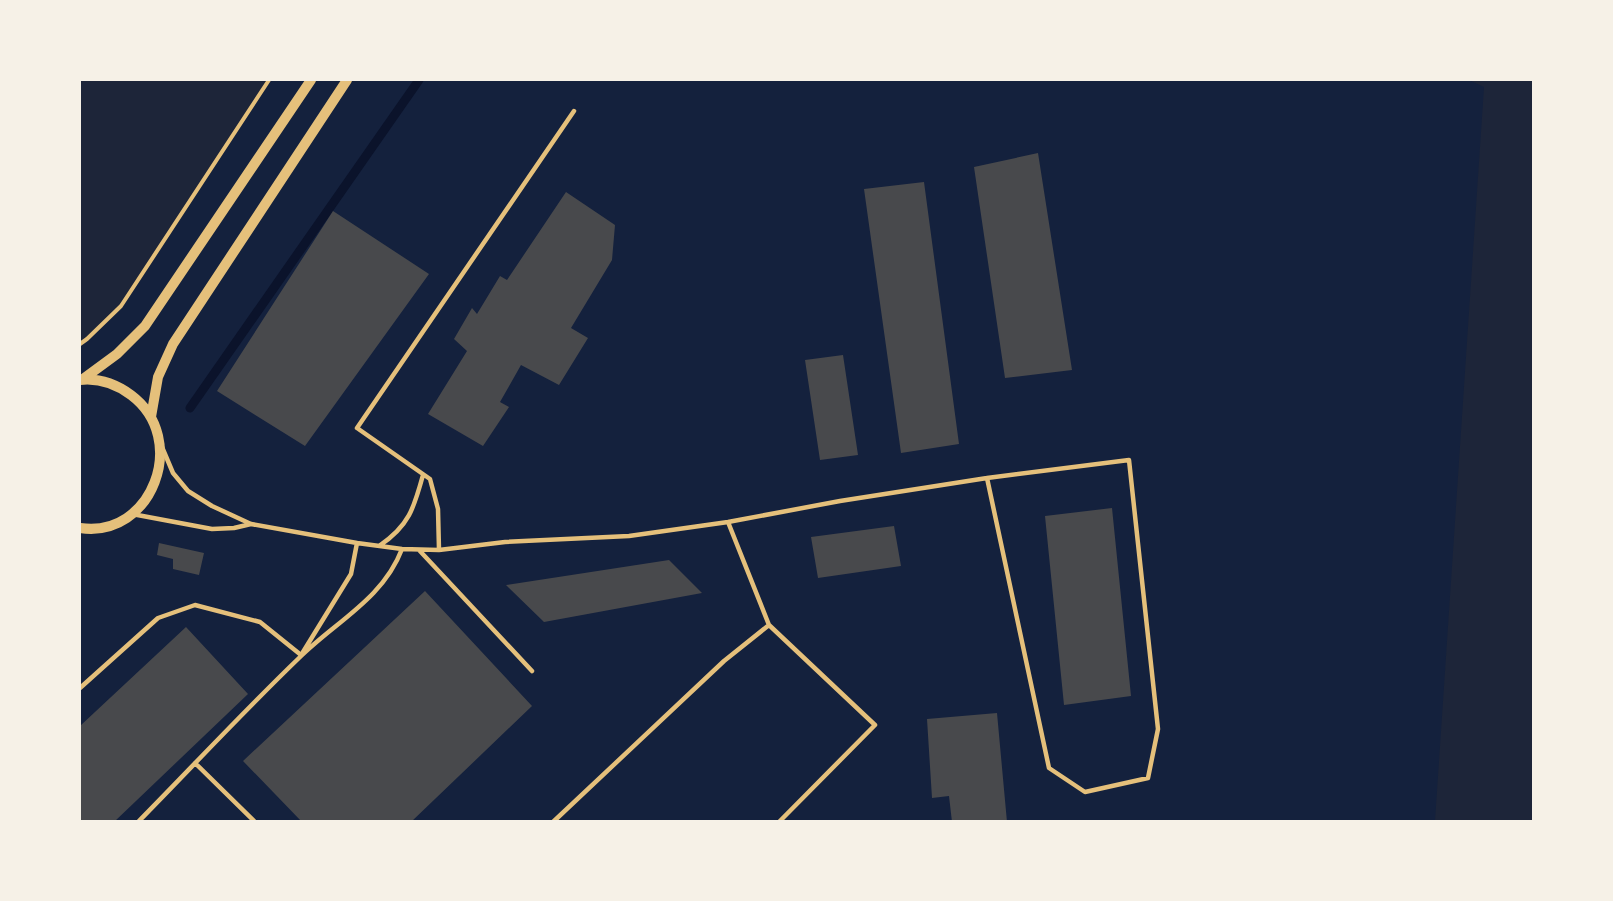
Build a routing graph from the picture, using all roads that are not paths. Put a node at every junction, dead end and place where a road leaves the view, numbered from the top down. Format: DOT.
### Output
graph roads {
  1 [pos="311,80"];
  2 [pos="347,80"];
  3 [pos="574,111"];
  4 [pos="81,380"];
  5 [pos="151,417"];
  6 [pos="160,441"];
  7 [pos="423,475"];
  8 [pos="987,478"];
  9 [pos="132,514"];
  10 [pos="728,522"];
  11 [pos="251,524"];
  12 [pos="106,526"];
  13 [pos="80,528"];
  14 [pos="80,537"];
  15 [pos="357,543"];
  16 [pos="379,546"];
  17 [pos="402,549"];
  18 [pos="418,549"];
  19 [pos="439,550"];
  20 [pos="769,625"];
  21 [pos="301,655"];
  22 [pos="532,671"];
  23 [pos="80,688"];
  24 [pos="195,763"];
  25 [pos="138,822"];
  26 [pos="255,822"];
  27 [pos="553,822"];
  28 [pos="779,822"];
  1 -- 4 [label="street"];
  2 -- 5 [label="street"];
  3 -- 7 [label="lane"];
  4 -- 5 [label="street"];
  5 -- 6 [label="street"];
  6 -- 9 [label="street"];
  6 -- 11 [label="lane"];
  7 -- 16 [label="lane"];
  7 -- 19 [label="lane"];
  8 -- 8 [label="lane"];
  8 -- 10 [label="lane"];
  9 -- 11 [label="lane"];
  9 -- 12 [label="street"];
  10 -- 19 [label="lane"];
  10 -- 20 [label="lane"];
  11 -- 15 [label="lane"];
  12 -- 13 [label="street"];
  12 -- 14 [label="street"];
  15 -- 16 [label="lane"];
  15 -- 21 [label="lane"];
  16 -- 17 [label="lane"];
  17 -- 18 [label="lane"];
  17 -- 21 [label="lane"];
  18 -- 19 [label="lane"];
  18 -- 22 [label="lane"];
  20 -- 27 [label="lane"];
  20 -- 28 [label="lane"];
  21 -- 23 [label="lane"];
  21 -- 24 [label="lane"];
  24 -- 25 [label="lane"];
  24 -- 26 [label="lane"];
}
